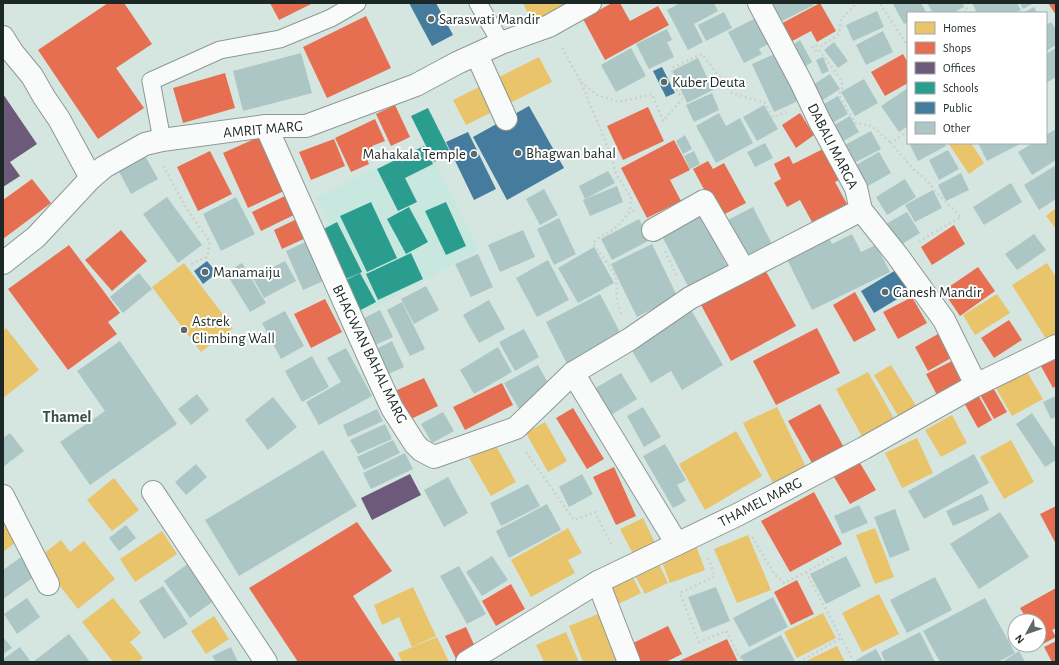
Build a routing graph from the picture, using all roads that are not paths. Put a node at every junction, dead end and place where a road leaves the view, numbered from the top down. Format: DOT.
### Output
graph roads {
  1 [pos="357,3"];
  2 [pos="478,3"];
  3 [pos="590,3"];
  4 [pos="759,3"];
  5 [pos="3,37"];
  6 [pos="501,43"];
  7 [pos="477,55"];
  8 [pos="506,119"];
  9 [pos="266,126"];
  10 [pos="153,142"];
  11 [pos="91,178"];
  12 [pos="861,210"];
  13 [pos="653,230"];
  14 [pos="3,263"];
  15 [pos="744,270"];
  16 [pos="1056,346"];
  17 [pos="573,373"];
  18 [pos="976,385"];
  19 [pos="153,492"];
  20 [pos="3,496"];
  21 [pos="677,544"];
  22 [pos="598,582"];
  23 [pos="48,584"];
  24 [pos="266,662"];
  25 [pos="467,662"];
  26 [pos="629,662"];
  1 -- 10 [label="lane"];
  2 -- 6 [label="lane"];
  3 -- 6 [label="street, AMRIT MARG"];
  4 -- 12 [label="street, DABALI MARGA"];
  5 -- 11 [label="street"];
  6 -- 7 [label="street, AMRIT MARG"];
  7 -- 8 [label="street"];
  7 -- 9 [label="street, AMRIT MARG"];
  9 -- 10 [label="street, AMRIT MARG"];
  9 -- 17 [label="street, BHAGWAN BAHAL MARG"];
  10 -- 11 [label="street, AMRIT MARG"];
  11 -- 14 [label="street, AMRIT MARG"];
  12 -- 15 [label="street, BHAGWAN BAHAL MARG"];
  12 -- 18 [label="street, DABALI MARGA"];
  13 -- 15 [label="street"];
  15 -- 17 [label="street, BHAGWAN BAHAL MARG"];
  16 -- 18 [label="street, THAMEL MARG"];
  17 -- 21 [label="street"];
  18 -- 21 [label="street, THAMEL MARG"];
  19 -- 24 [label="street"];
  20 -- 23 [label="street"];
  21 -- 22 [label="street, THAMEL MARG"];
  22 -- 25 [label="street, THAMEL MARG"];
  22 -- 26 [label="street"];
}
